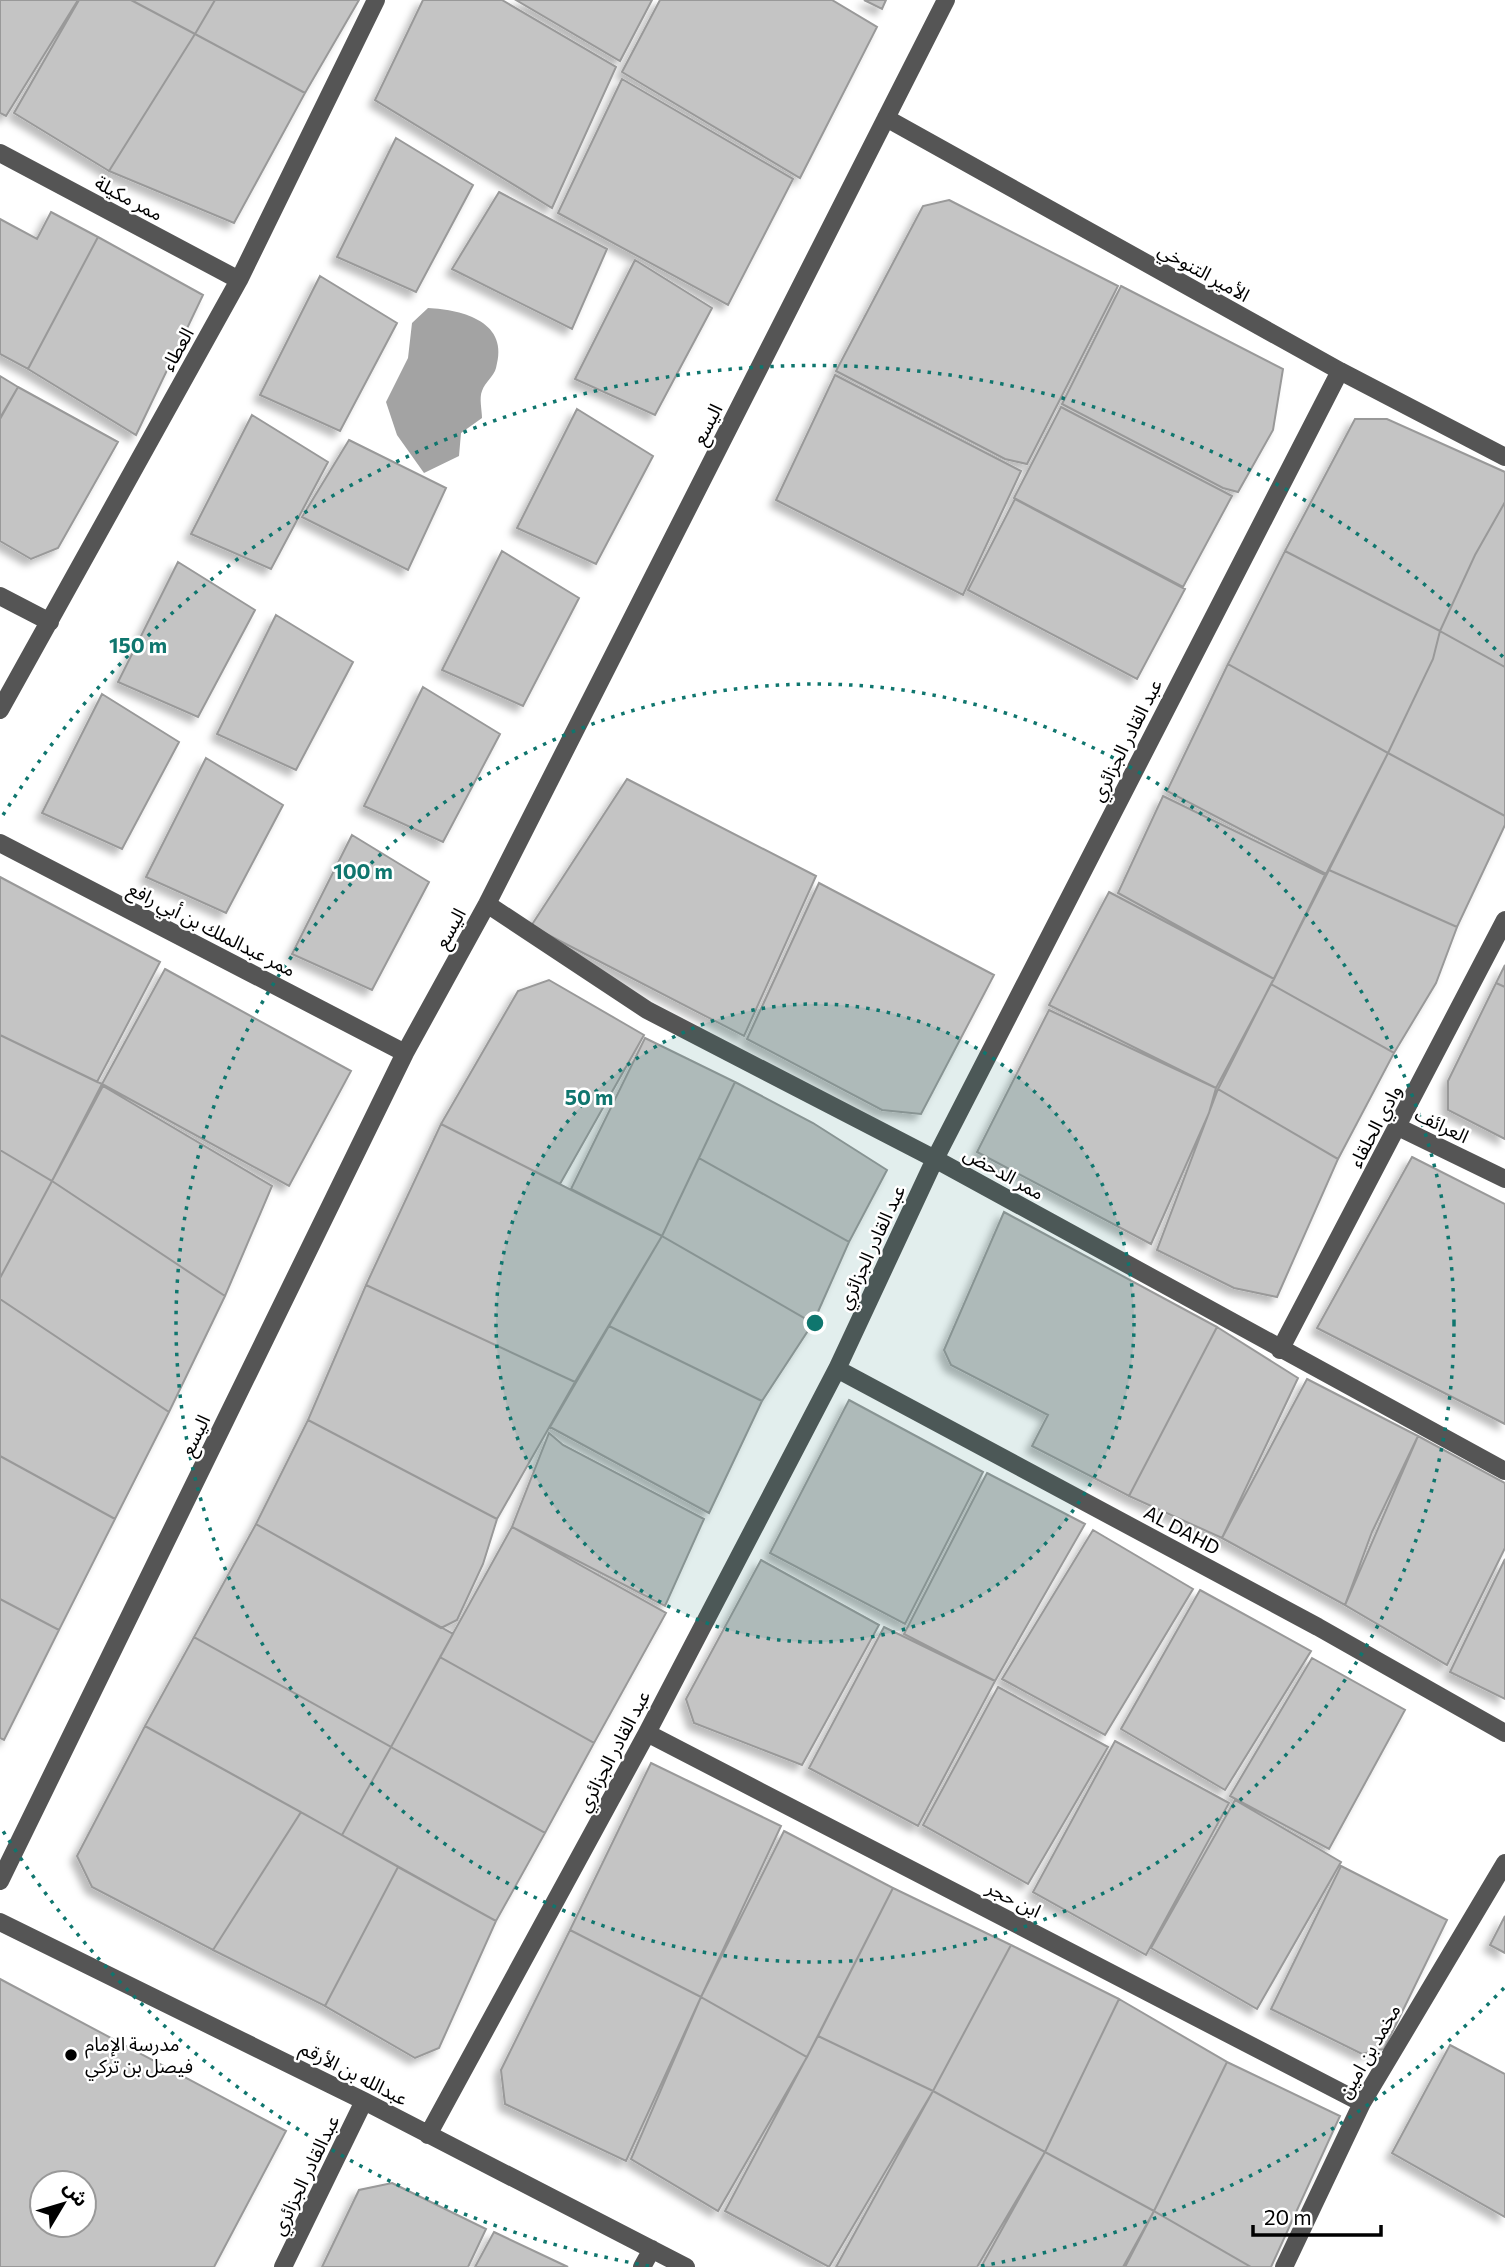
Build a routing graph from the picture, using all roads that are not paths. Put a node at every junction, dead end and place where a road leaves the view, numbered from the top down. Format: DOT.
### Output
graph roads {
  1 [pos="376,0"];
  2 [pos="946,0"];
  3 [pos="886,118"];
  4 [pos="0,153"];
  5 [pos="239,280"];
  6 [pos="1340,371"];
  7 [pos="1505,457"];
  8 [pos="0,596"];
  9 [pos="50,622"];
  10 [pos="0,710"];
  11 [pos="0,843"];
  12 [pos="487,904"];
  13 [pos="1505,920"];
  14 [pos="405,1053"];
  15 [pos="1398,1127"];
  16 [pos="935,1159"];
  17 [pos="1505,1179"];
  18 [pos="1280,1350"];
  19 [pos="836,1369"];
  20 [pos="1505,1471"];
  21 [pos="647,1733"];
  22 [pos="1505,1733"];
  23 [pos="1505,1863"];
  24 [pos="0,1881"];
  25 [pos="0,1922"];
  26 [pos="364,2101"];
  27 [pos="1362,2103"];
  28 [pos="428,2134"];
  29 [pos="652,2249"];
  30 [pos="283,2267"];
  31 [pos="642,2267"];
  32 [pos="686,2267"];
  33 [pos="1284,2267"];
  1 -- 5 [label="street, العطاء"];
  2 -- 3 [label="street, اليسع"];
  3 -- 6 [label="street, الأمير التنوخي"];
  3 -- 12 [label="street, اليسع"];
  4 -- 5 [label="street, ممر مكيلة"];
  5 -- 9 [label="street, العطاء"];
  6 -- 7 [label="street, الأمير التنوخي"];
  6 -- 16 [label="street, عبد القادر الجزائري"];
  8 -- 9 [label="street"];
  9 -- 10 [label="street, العطاء"];
  11 -- 14 [label="street, ممر عبدالملك بن أبي رافع"];
  12 -- 14 [label="street, اليسع"];
  12 -- 16 [label="street, ممر الدحض"];
  13 -- 15 [label="street, وادي الحلقاء"];
  14 -- 24 [label="street, اليسع"];
  15 -- 17 [label="street, العرائف"];
  15 -- 18 [label="street, وادي الحلقاء"];
  16 -- 18 [label="street, ممر الدحض"];
  16 -- 19 [label="street, عبد القادر الجزائري"];
  18 -- 20 [label="street, ممر الدحض"];
  19 -- 21 [label="street, عبد القادر الجزائري"];
  19 -- 22 [label="street, AL DAHD"];
  21 -- 27 [label="street, ابن حجر"];
  21 -- 28 [label="street, عبد القادر الجزائري"];
  23 -- 27 [label="street, مخمد بن امين"];
  25 -- 26 [label="street, عبدالله بن الأرقم"];
  26 -- 28 [label="street, عبدالله بن الأرقم"];
  26 -- 30 [label="street, عبدالقادر الجزائري"];
  27 -- 33 [label="street, مخمد بن امين"];
  28 -- 29 [label="street, عبدالله بن الأرقم"];
  29 -- 31 [label="street"];
  29 -- 32 [label="street, عبدالله بن الأرقم"];
}
